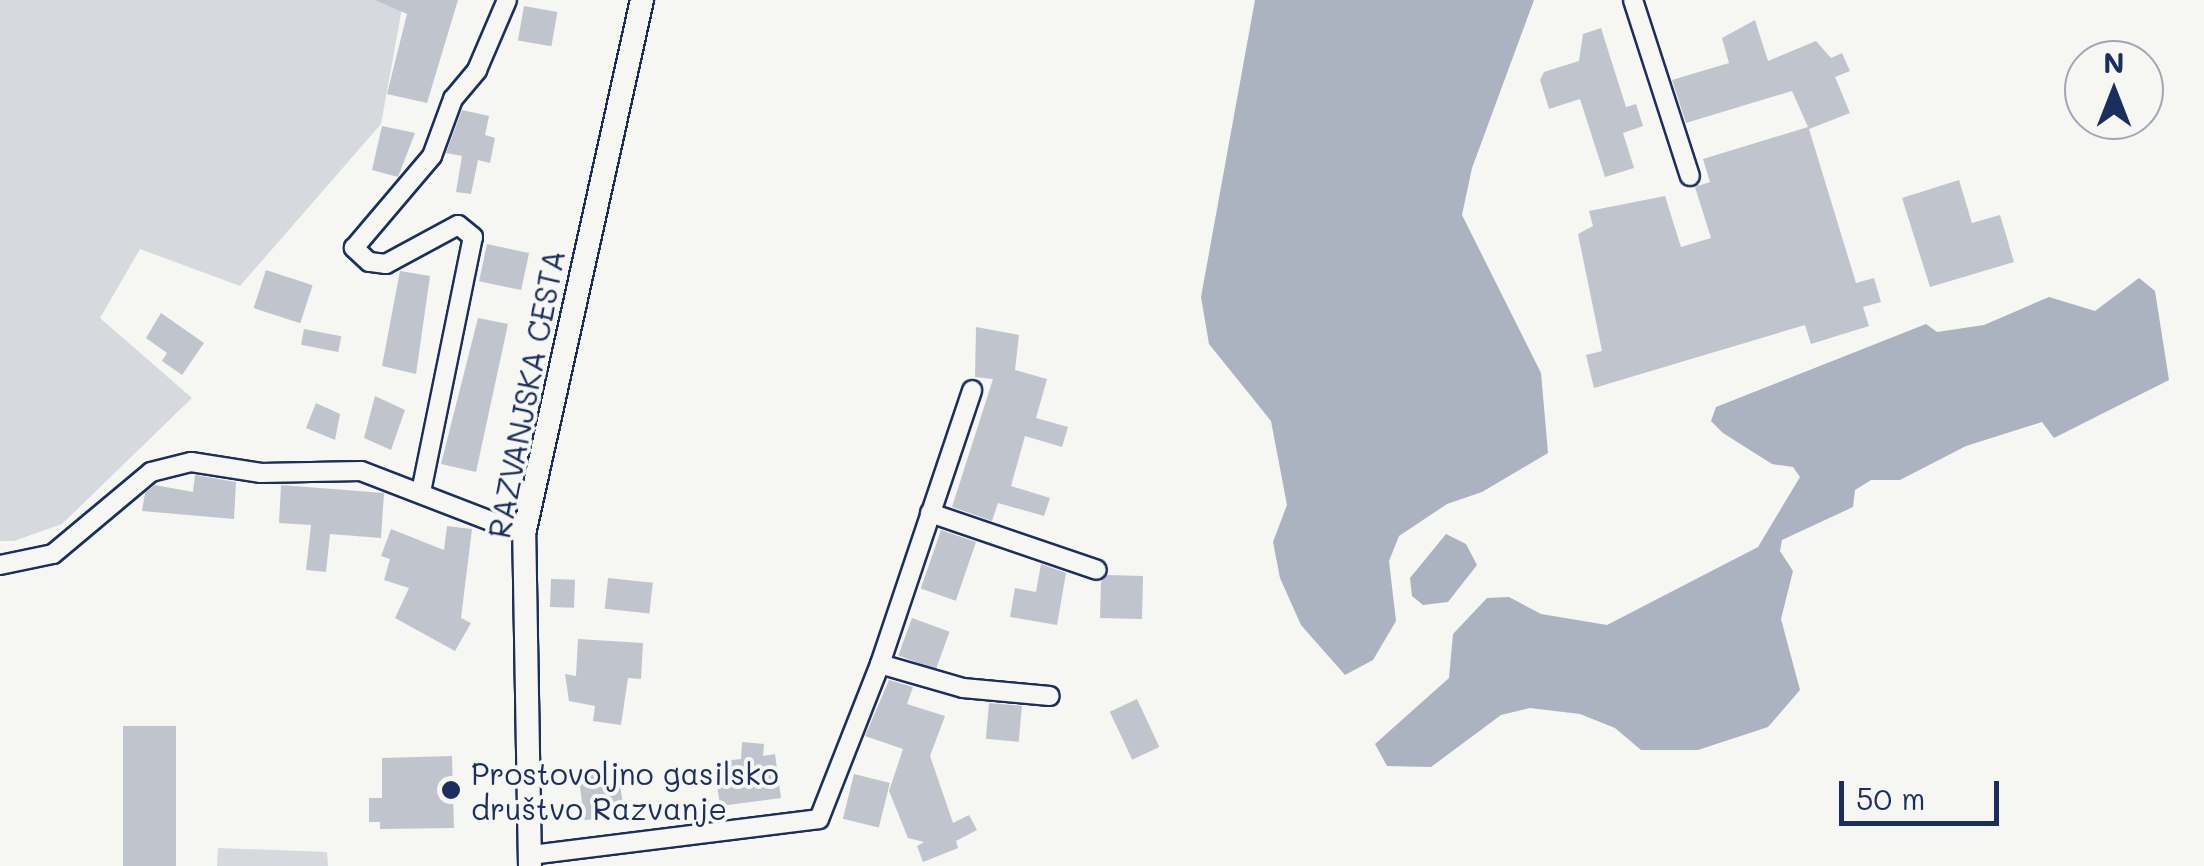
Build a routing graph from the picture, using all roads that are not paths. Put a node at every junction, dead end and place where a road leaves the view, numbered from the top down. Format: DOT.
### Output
graph roads {
  1 [pos="507,0"];
  2 [pos="642,0"];
  3 [pos="1633,0"];
  4 [pos="1690,176"];
  5 [pos="972,390"];
  6 [pos="421,492"];
  7 [pos="930,513"];
  8 [pos="524,534"];
  9 [pos="0,565"];
  10 [pos="1097,570"];
  11 [pos="880,664"];
  12 [pos="1050,696"];
  13 [pos="531,860"];
  1 -- 6 [label="street"];
  2 -- 8 [label="street, RAZVANJSKA CESTA"];
  3 -- 4 [label="street"];
  5 -- 7 [label="street"];
  6 -- 8 [label="street"];
  6 -- 9 [label="street"];
  7 -- 10 [label="street"];
  7 -- 11 [label="street"];
  8 -- 13 [label="street, RAZVANJSKA CESTA"];
  11 -- 12 [label="street"];
  11 -- 13 [label="street"];
}
